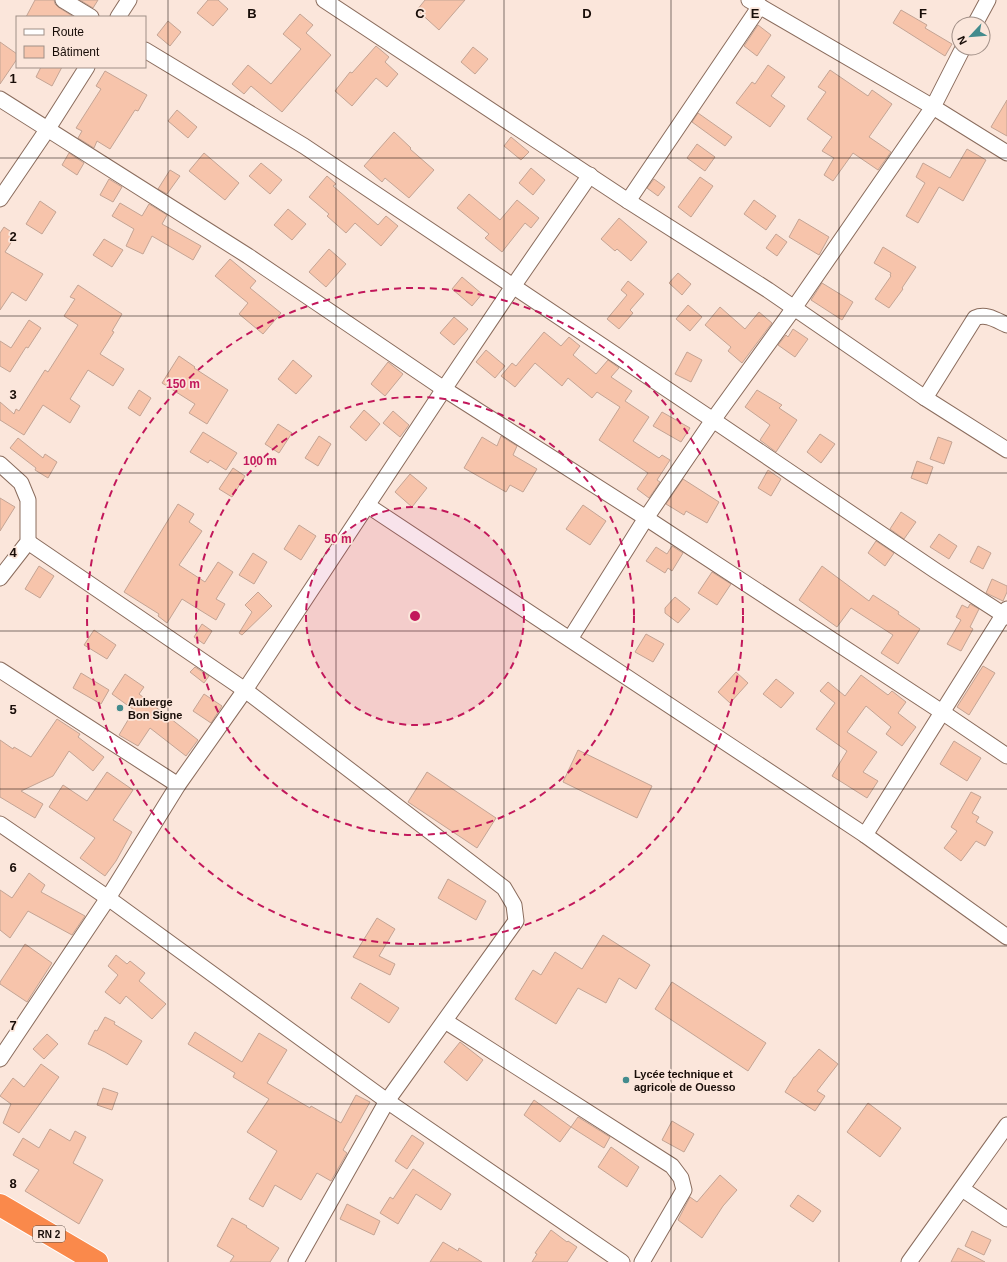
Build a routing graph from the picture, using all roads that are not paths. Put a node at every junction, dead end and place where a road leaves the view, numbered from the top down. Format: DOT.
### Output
graph roads {
  1 [pos="63,0"];
  2 [pos="129,0"];
  3 [pos="324,0"];
  4 [pos="988,0"];
  5 [pos="754,3"];
  6 [pos="89,16"];
  7 [pos="119,16"];
  8 [pos="979,16"];
  9 [pos="146,51"];
  10 [pos="959,56"];
  11 [pos="86,68"];
  12 [pos="0,99"];
  13 [pos="933,107"];
  14 [pos="48,130"];
  15 [pos="1007,153"];
  16 [pos="590,175"];
  17 [pos="0,199"];
  18 [pos="628,200"];
  19 [pos="514,285"];
  20 [pos="794,308"];
  21 [pos="1007,325"];
  22 [pos="444,389"];
  23 [pos="925,398"];
  24 [pos="714,420"];
  25 [pos="1007,450"];
  26 [pos="0,464"];
  27 [pos="367,505"];
  28 [pos="646,518"];
  29 [pos="28,542"];
  30 [pos="0,578"];
  31 [pos="1006,613"];
  32 [pos="570,639"];
  33 [pos="0,670"];
  34 [pos="245,690"];
  35 [pos="942,712"];
  36 [pos="1007,756"];
  37 [pos="178,786"];
  38 [pos="0,824"];
  39 [pos="865,835"];
  40 [pos="108,898"];
  41 [pos="1007,937"];
  42 [pos="445,1020"];
  43 [pos="0,1059"];
  44 [pos="387,1101"];
  45 [pos="1007,1125"];
  46 [pos="962,1189"];
  47 [pos="0,1205"];
  48 [pos="1007,1219"];
  49 [pos="97,1262"];
  50 [pos="296,1262"];
  51 [pos="622,1262"];
  52 [pos="642,1262"];
  53 [pos="910,1262"];
  1 -- 6 [label="street"];
  2 -- 7 [label="street"];
  3 -- 16 [label="street"];
  4 -- 8 [label="street"];
  5 -- 13 [label="street"];
  5 -- 18 [label="street"];
  9 -- 19 [label="street"];
  10 -- 13 [label="street"];
  11 -- 14 [label="street"];
  12 -- 14 [label="street"];
  13 -- 15 [label="street"];
  13 -- 20 [label="street"];
  14 -- 17 [label="street"];
  14 -- 22 [label="street"];
  16 -- 18 [label="street"];
  16 -- 19 [label="street"];
  18 -- 20 [label="street"];
  19 -- 22 [label="street"];
  19 -- 24 [label="street"];
  20 -- 23 [label="street"];
  20 -- 24 [label="street"];
  21 -- 23 [label="street"];
  22 -- 27 [label="street"];
  22 -- 28 [label="street"];
  23 -- 25 [label="street"];
  24 -- 28 [label="street"];
  24 -- 31 [label="street"];
  26 -- 29 [label="street"];
  27 -- 32 [label="street"];
  27 -- 34 [label="street"];
  28 -- 32 [label="street"];
  28 -- 35 [label="street"];
  29 -- 30 [label="street"];
  29 -- 34 [label="street"];
  31 -- 35 [label="street"];
  32 -- 39 [label="street"];
  33 -- 37 [label="street"];
  34 -- 37 [label="street"];
  34 -- 42 [label="street"];
  35 -- 36 [label="street"];
  35 -- 39 [label="street"];
  37 -- 40 [label="street"];
  38 -- 40 [label="street"];
  39 -- 41 [label="street"];
  40 -- 43 [label="street"];
  40 -- 44 [label="street"];
  42 -- 44 [label="street"];
  42 -- 52 [label="street"];
  44 -- 50 [label="street"];
  44 -- 51 [label="street"];
  45 -- 46 [label="street"];
  46 -- 48 [label="street"];
  46 -- 53 [label="street"];
  47 -- 49 [label="highway, RN 2"];
}
